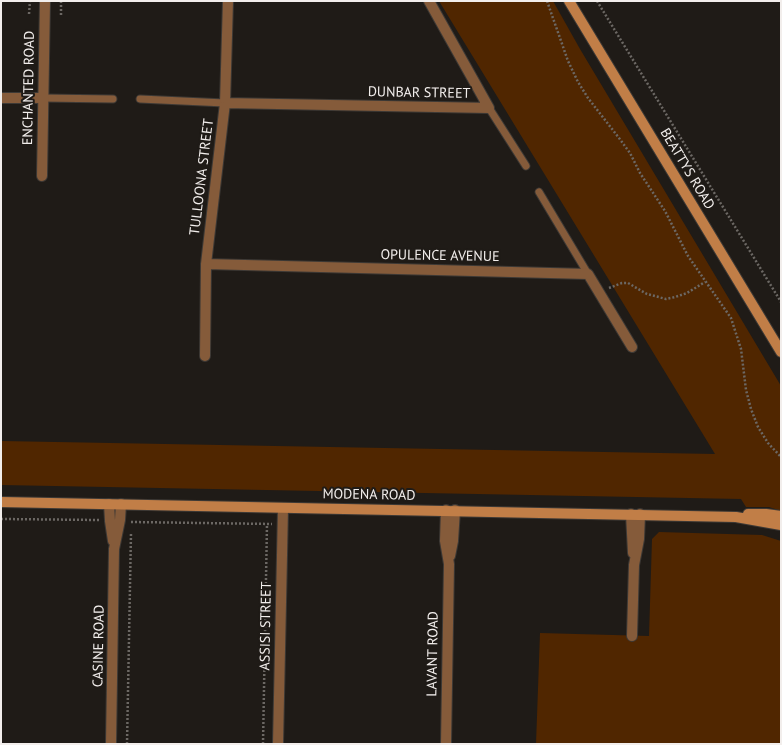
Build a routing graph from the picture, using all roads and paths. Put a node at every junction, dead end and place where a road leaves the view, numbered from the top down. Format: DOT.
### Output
graph roads {
  1 [pos="30,1"];
  2 [pos="45,1"];
  3 [pos="61,1"];
  4 [pos="228,1"];
  5 [pos="429,1"];
  6 [pos="547,1"];
  7 [pos="569,1"];
  8 [pos="596,1"];
  9 [pos="29,14"];
  10 [pos="61,15"];
  11 [pos="1,98"];
  12 [pos="43,98"];
  13 [pos="140,99"];
  14 [pos="113,100"];
  15 [pos="225,103"];
  16 [pos="489,108"];
  17 [pos="526,166"];
  18 [pos="42,176"];
  19 [pos="539,192"];
  20 [pos="206,264"];
  21 [pos="588,274"];
  22 [pos="705,282"];
  23 [pos="600,293"];
  24 [pos="781,302"];
  25 [pos="632,347"];
  26 [pos="781,352"];
  27 [pos="205,356"];
  28 [pos="781,457"];
  29 [pos="1,502"];
  30 [pos="110,504"];
  31 [pos="121,504"];
  32 [pos="283,508"];
  33 [pos="450,510"];
  34 [pos="635,514"];
  35 [pos="781,516"];
  36 [pos="736,517"];
  37 [pos="1,518"];
  38 [pos="115,520"];
  39 [pos="131,521"];
  40 [pos="267,524"];
  41 [pos="282,524"];
  42 [pos="781,525"];
  43 [pos="632,636"];
  44 [pos="111,744"];
  45 [pos="127,744"];
  46 [pos="263,744"];
  47 [pos="278,744"];
  48 [pos="446,744"];
  1 -- 9 [label="path"];
  2 -- 12 [label="street, ENCHANTED ROAD"];
  3 -- 10 [label="path"];
  4 -- 15 [label="street, TULLOONA STREET"];
  5 -- 16 [label="street, DUNBAR STREET"];
  6 -- 22 [label="path"];
  7 -- 26 [label="street, BEATTYS ROAD"];
  8 -- 24 [label="path"];
  11 -- 12 [label="street"];
  12 -- 14 [label="lane"];
  12 -- 18 [label="street, ENCHANTED ROAD"];
  13 -- 15 [label="lane"];
  15 -- 16 [label="street, DUNBAR STREET"];
  15 -- 20 [label="street, TULLOONA STREET"];
  16 -- 17 [label="lane"];
  19 -- 21 [label="lane"];
  20 -- 21 [label="street, OPULENCE AVENUE"];
  20 -- 27 [label="street, TULLOONA STREET"];
  21 -- 23 [label="street"];
  22 -- 23 [label="path"];
  22 -- 28 [label="path"];
  23 -- 25 [label="street"];
  29 -- 30 [label="street, MODENA ROAD"];
  30 -- 31 [label="street, MODENA ROAD"];
  30 -- 38 [label="street, CASINE ROAD"];
  31 -- 32 [label="street, MODENA ROAD"];
  31 -- 38 [label="street, CASINE ROAD"];
  32 -- 33 [label="street, MODENA ROAD"];
  32 -- 41 [label="street, ASSISI STREET"];
  33 -- 34 [label="street, MODENA ROAD"];
  33 -- 48 [label="street, LAVANT ROAD"];
  34 -- 36 [label="street, MODENA ROAD"];
  34 -- 43 [label="street"];
  35 -- 36 [label="street, MODENA ROAD"];
  36 -- 42 [label="street, MODENA ROAD"];
  37 -- 38 [label="path"];
  38 -- 39 [label="path"];
  38 -- 44 [label="street, CASINE ROAD"];
  39 -- 40 [label="path"];
  39 -- 45 [label="path"];
  40 -- 41 [label="path"];
  40 -- 46 [label="path"];
  41 -- 47 [label="street, ASSISI STREET"];
}
